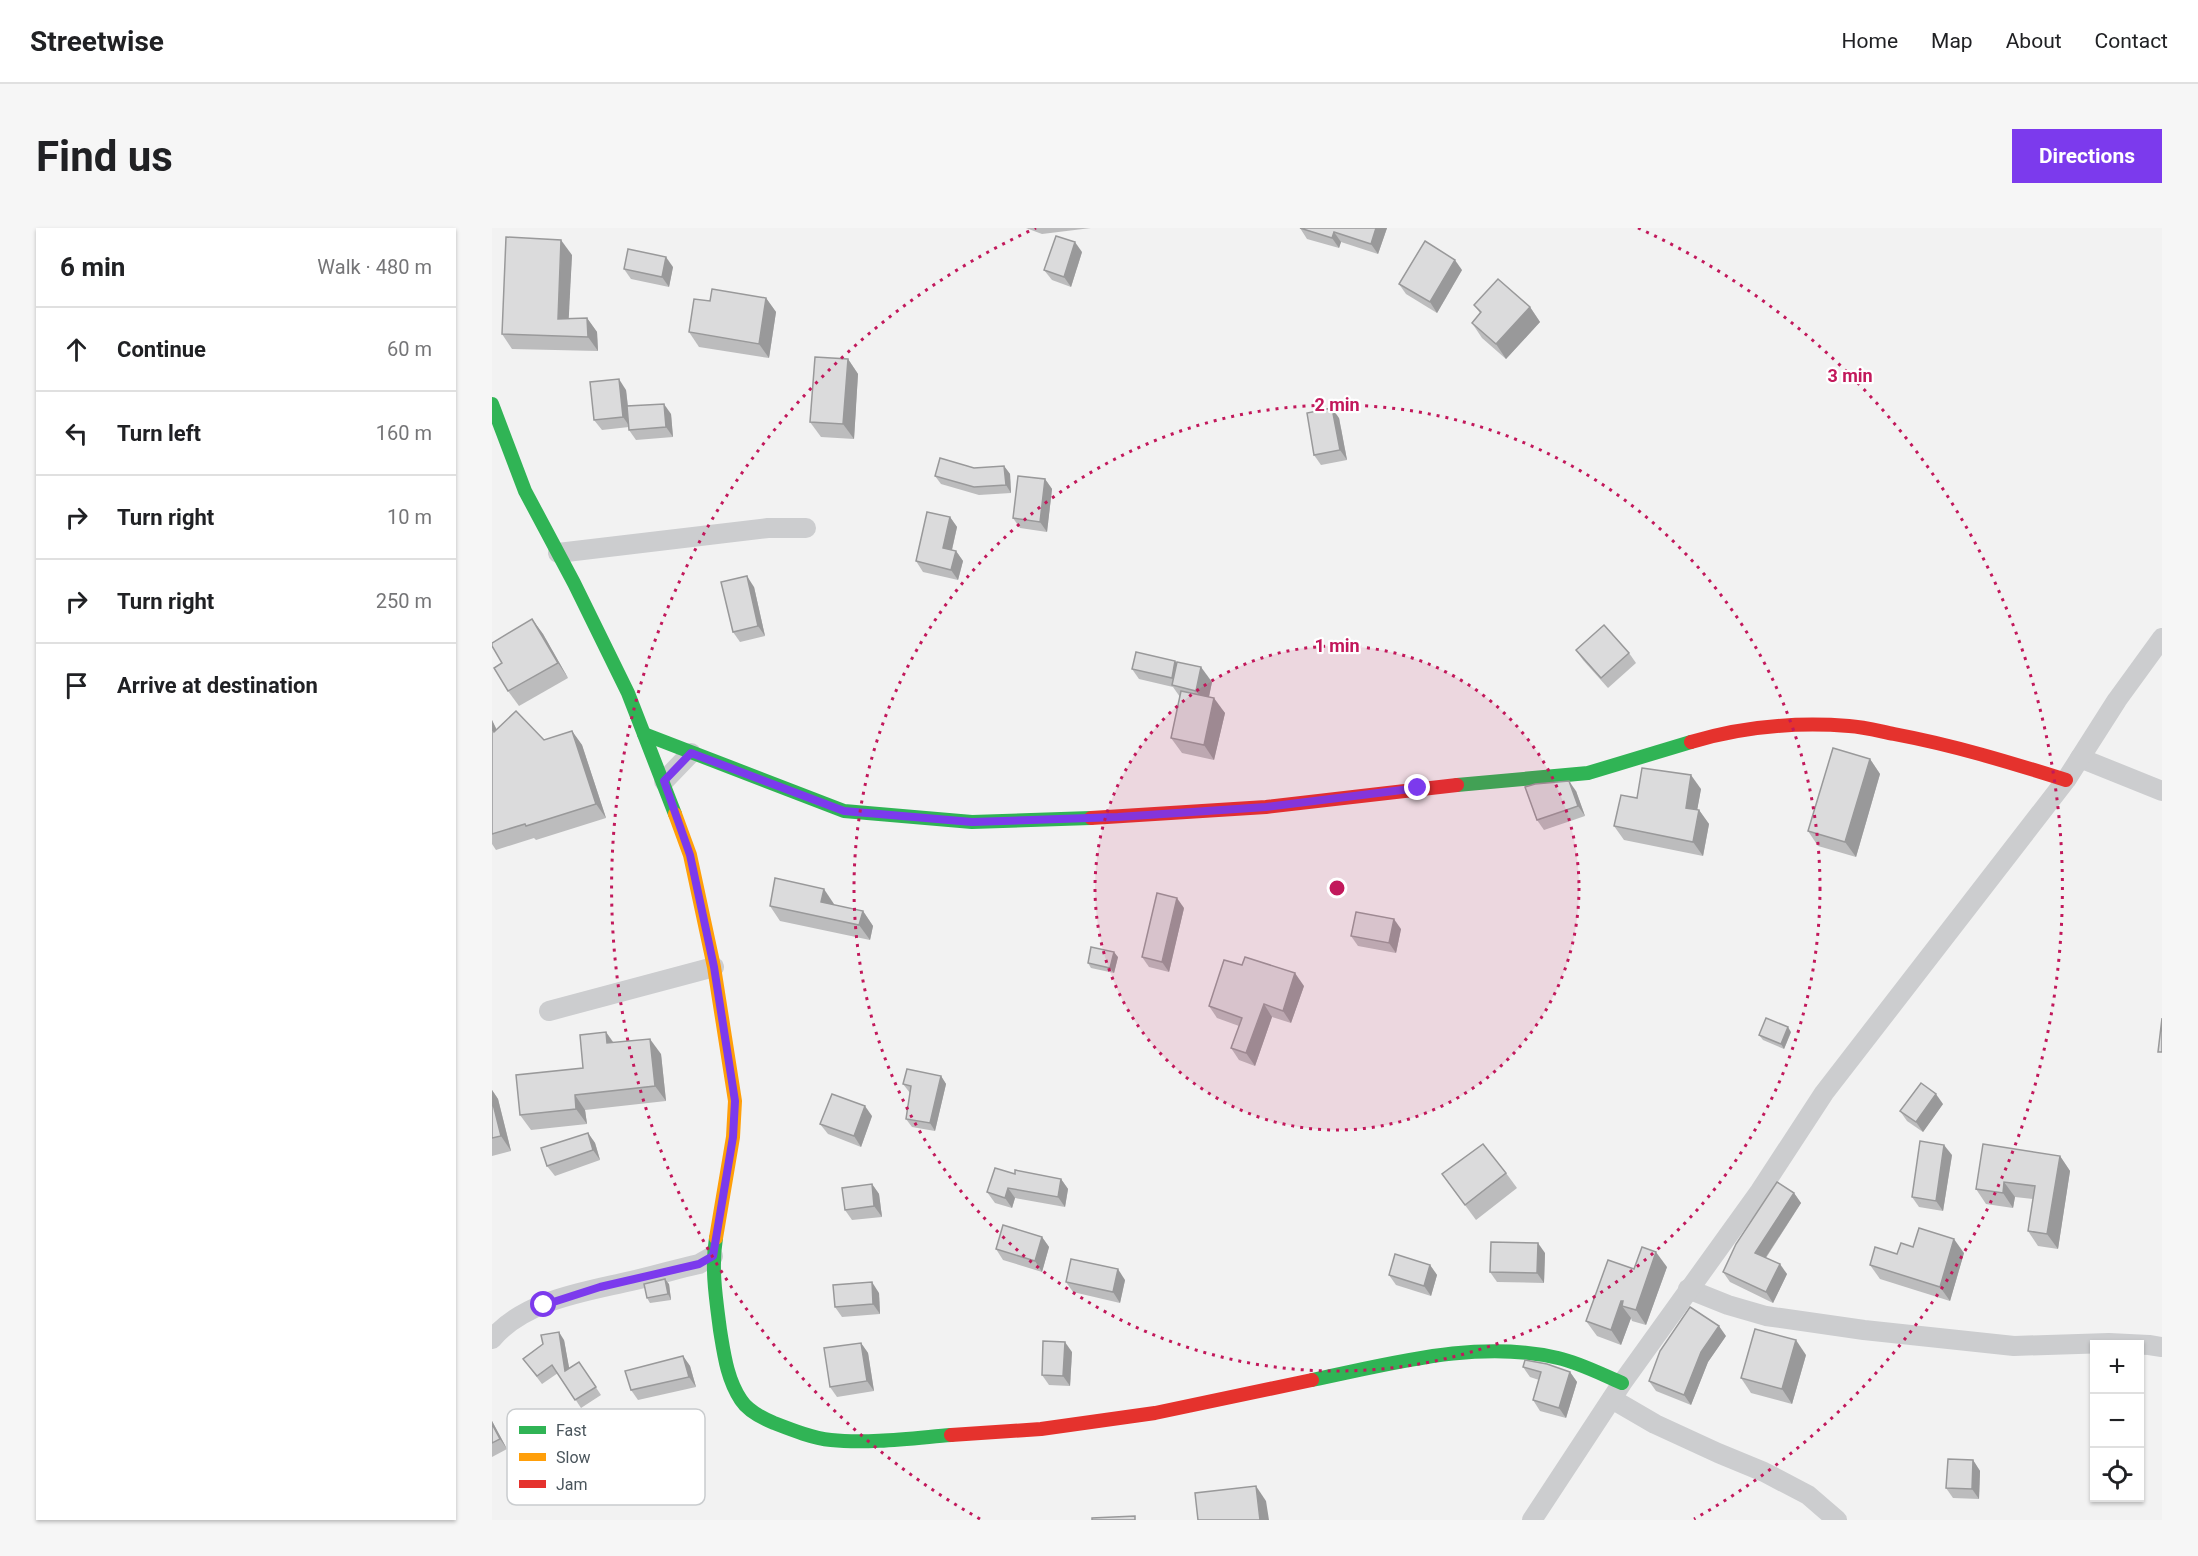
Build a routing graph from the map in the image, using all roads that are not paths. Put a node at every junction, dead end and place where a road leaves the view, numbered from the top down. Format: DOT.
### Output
graph roads {
  1 [pos="492,404"];
  2 [pos="806,528"];
  3 [pos="558,552"];
  4 [pos="2162,638"];
  5 [pos="644,734"];
  6 [pos="691,753"];
  7 [pos="2080,758"];
  8 [pos="2066,780"];
  9 [pos="664,781"];
  10 [pos="2162,791"];
  11 [pos="714,967"];
  12 [pos="549,1011"];
  13 [pos="713,1256"];
  14 [pos="1689,1289"];
  15 [pos="492,1339"];
  16 [pos="2162,1347"];
  17 [pos="1617,1391"];
  18 [pos="1532,1520"];
  19 [pos="1837,1520"];
  1 -- 3 [label="street"];
  2 -- 3 [label="street"];
  3 -- 5 [label="street"];
  4 -- 7 [label="street"];
  5 -- 6 [label="street"];
  5 -- 9 [label="street"];
  6 -- 8 [label="street"];
  6 -- 9 [label="street"];
  7 -- 8 [label="street"];
  7 -- 10 [label="street"];
  8 -- 14 [label="street"];
  9 -- 11 [label="street"];
  11 -- 12 [label="street"];
  11 -- 13 [label="street"];
  13 -- 15 [label="street"];
  13 -- 17 [label="street"];
  14 -- 16 [label="street"];
  14 -- 17 [label="street"];
  17 -- 18 [label="street"];
  17 -- 19 [label="street"];
}
